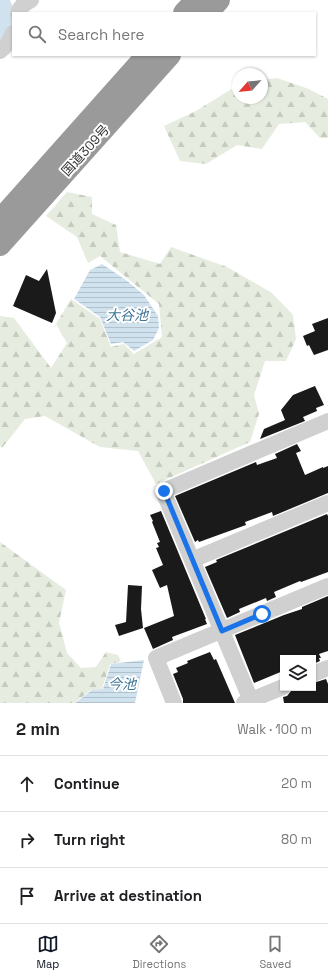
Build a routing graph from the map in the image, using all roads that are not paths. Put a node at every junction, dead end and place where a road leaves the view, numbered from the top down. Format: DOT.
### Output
graph roads {
  1 [pos="32,0"];
  2 [pos="196,0"];
  3 [pos="219,0"];
  4 [pos="18,12"];
  5 [pos="185,12"];
  6 [pos="208,12"];
  7 [pos="12,36"];
  8 [pos="0,51"];
  9 [pos="146,56"];
  10 [pos="169,56"];
  11 [pos="0,220"];
  12 [pos="0,245"];
  13 [pos="328,421"];
  14 [pos="328,503"];
  15 [pos="192,560"];
  16 [pos="328,586"];
  17 [pos="222,631"];
  18 [pos="328,668"];
  19 [pos="316,673"];
  20 [pos="280,688"];
  21 [pos="249,702"];
  22 [pos="174,703"];
  1 -- 4 [label="street"];
  2 -- 5 [label="highway"];
  3 -- 6 [label="highway"];
  7 -- 8 [label="street"];
  9 -- 11 [label="highway, 国道309号"];
  10 -- 12 [label="highway, 国道309号"];
  13 -- 15 [label="street"];
  14 -- 15 [label="street"];
  15 -- 17 [label="street"];
  16 -- 17 [label="street"];
  17 -- 21 [label="street"];
  17 -- 22 [label="street"];
  18 -- 19 [label="street"];
  20 -- 21 [label="street"];
}
